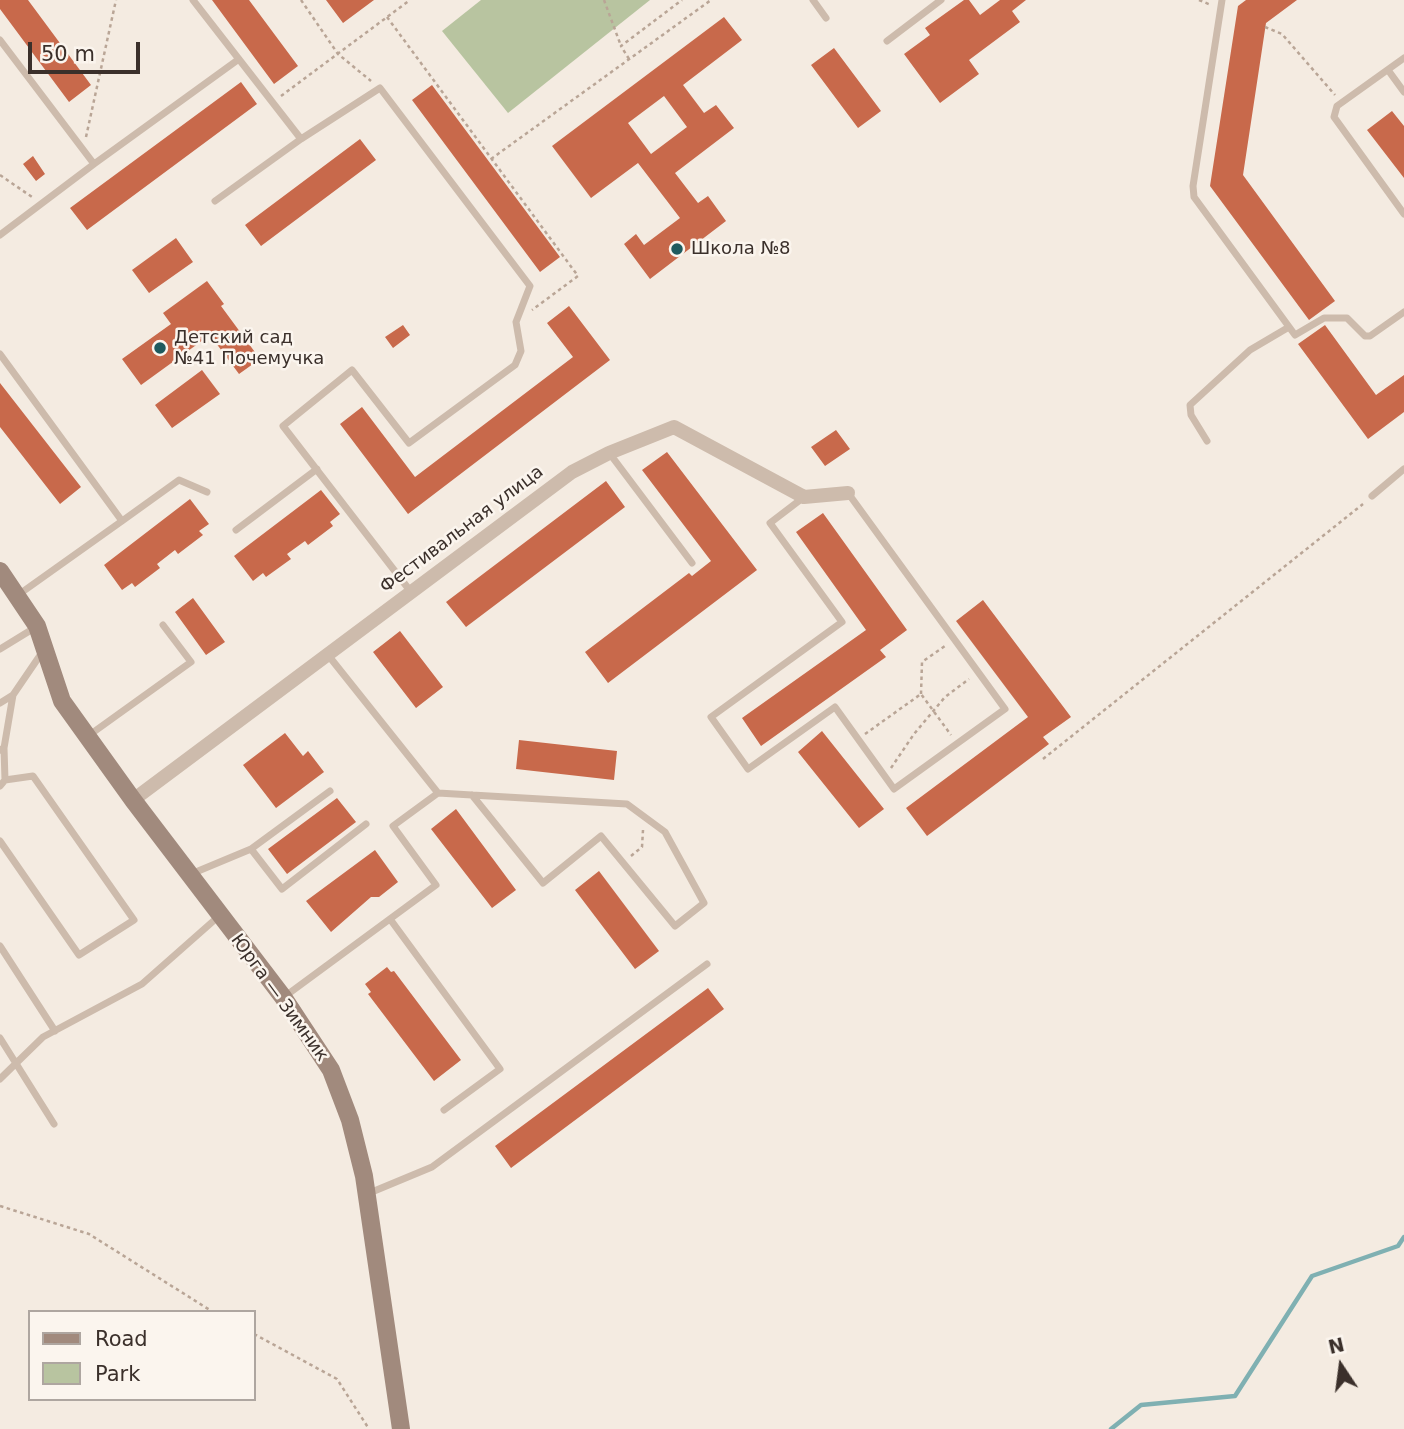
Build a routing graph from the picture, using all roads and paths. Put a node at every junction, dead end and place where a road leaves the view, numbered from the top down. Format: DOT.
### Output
graph roads {
  1 [pos="116,0"];
  2 [pos="193,0"];
  3 [pos="301,0"];
  4 [pos="410,0"];
  5 [pos="604,0"];
  6 [pos="682,0"];
  7 [pos="711,0"];
  8 [pos="813,0"];
  9 [pos="941,0"];
  10 [pos="1222,0"];
  11 [pos="387,17"];
  12 [pos="826,18"];
  13 [pos="1265,27"];
  14 [pos="0,40"];
  15 [pos="887,41"];
  16 [pos="621,46"];
  17 [pos="338,54"];
  18 [pos="1404,58"];
  19 [pos="239,59"];
  20 [pos="630,59"];
  21 [pos="1388,70"];
  22 [pos="380,89"];
  23 [pos="1404,92"];
  24 [pos="272,103"];
  25 [pos="1342,103"];
  26 [pos="300,139"];
  27 [pos="83,150"];
  28 [pos="491,159"];
  29 [pos="94,164"];
  30 [pos="0,175"];
  31 [pos="215,201"];
  32 [pos="41,203"];
  33 [pos="1404,214"];
  34 [pos="0,234"];
  35 [pos="1404,312"];
  36 [pos="516,322"];
  37 [pos="1289,327"];
  38 [pos="0,354"];
  39 [pos="1207,441"];
  40 [pos="610,453"];
  41 [pos="317,469"];
  42 [pos="1404,469"];
  43 [pos="207,492"];
  44 [pos="848,493"];
  45 [pos="1372,496"];
  46 [pos="804,498"];
  47 [pos="122,521"];
  48 [pos="236,530"];
  49 [pos="692,563"];
  50 [pos="1,576"];
  51 [pos="411,593"];
  52 [pos="17,595"];
  53 [pos="163,625"];
  54 [pos="37,626"];
  55 [pos="954,639"];
  56 [pos="0,649"];
  57 [pos="43,650"];
  58 [pos="328,655"];
  59 [pos="978,672"];
  60 [pos="921,694"];
  61 [pos="13,695"];
  62 [pos="0,703"];
  63 [pos="933,711"];
  64 [pos="88,737"];
  65 [pos="858,739"];
  66 [pos="957,744"];
  67 [pos="2,749"];
  68 [pos="1043,759"];
  69 [pos="886,777"];
  70 [pos="2,783"];
  71 [pos="330,791"];
  72 [pos="438,793"];
  73 [pos="472,794"];
  74 [pos="133,800"];
  75 [pos="643,816"];
  76 [pos="366,824"];
  77 [pos="0,841"];
  78 [pos="251,849"];
  79 [pos="624,863"];
  80 [pos="190,874"];
  81 [pos="220,916"];
  82 [pos="390,919"];
  83 [pos="0,946"];
  84 [pos="707,964"];
  85 [pos="283,997"];
  86 [pos="55,1031"];
  87 [pos="0,1038"];
  88 [pos="16,1063"];
  89 [pos="0,1079"];
  90 [pos="444,1110"];
  91 [pos="54,1124"];
  92 [pos="366,1194"];
  93 [pos="0,1206"];
  94 [pos="210,1310"];
  95 [pos="256,1335"];
  96 [pos="369,1429"];
  97 [pos="401,1429"];
  1 -- 27 [label="path"];
  2 -- 19 [label="lane"];
  3 -- 17 [label="path"];
  4 -- 11 [label="path"];
  5 -- 16 [label="path"];
  6 -- 16 [label="path"];
  7 -- 20 [label="path"];
  8 -- 12 [label="lane"];
  9 -- 15 [label="lane"];
  10 -- 37 [label="lane"];
  11 -- 17 [label="path"];
  11 -- 28 [label="path"];
  13 -- 25 [label="path"];
  14 -- 27 [label="lane"];
  16 -- 20 [label="path"];
  17 -- 22 [label="path"];
  17 -- 24 [label="path"];
  18 -- 21 [label="lane"];
  19 -- 24 [label="lane"];
  19 -- 29 [label="lane"];
  20 -- 28 [label="path"];
  21 -- 23 [label="lane"];
  21 -- 25 [label="lane"];
  22 -- 26 [label="lane"];
  22 -- 36 [label="lane"];
  24 -- 26 [label="lane"];
  25 -- 33 [label="lane"];
  26 -- 31 [label="lane"];
  27 -- 29 [label="lane"];
  28 -- 36 [label="path"];
  29 -- 32 [label="lane"];
  30 -- 32 [label="path"];
  32 -- 34 [label="lane"];
  35 -- 37 [label="lane"];
  36 -- 41 [label="lane"];
  37 -- 39 [label="lane"];
  38 -- 47 [label="lane"];
  40 -- 46 [label="street, Фестивальная улица"];
  40 -- 49 [label="lane"];
  40 -- 51 [label="street, Фестивальная улица"];
  41 -- 48 [label="lane"];
  41 -- 51 [label="lane"];
  42 -- 45 [label="lane"];
  43 -- 47 [label="lane"];
  44 -- 46 [label="street"];
  44 -- 55 [label="lane"];
  45 -- 68 [label="path"];
  46 -- 65 [label="lane"];
  47 -- 52 [label="lane"];
  50 -- 52 [label="street, Юрга — Зимник"];
  51 -- 58 [label="street, Фестивальная улица"];
  52 -- 54 [label="street, Юрга — Зимник"];
  53 -- 64 [label="lane"];
  54 -- 56 [label="lane"];
  54 -- 57 [label="street, Юрга — Зимник"];
  55 -- 59 [label="lane"];
  55 -- 60 [label="path"];
  57 -- 61 [label="lane"];
  57 -- 64 [label="street, Юрга — Зимник"];
  58 -- 72 [label="lane"];
  58 -- 74 [label="street, Фестивальная улица"];
  59 -- 63 [label="path"];
  59 -- 66 [label="lane"];
  60 -- 63 [label="path"];
  60 -- 65 [label="path"];
  61 -- 62 [label="lane"];
  61 -- 67 [label="lane"];
  63 -- 66 [label="path"];
  63 -- 69 [label="path"];
  64 -- 74 [label="street, Юрга — Зимник"];
  65 -- 69 [label="lane"];
  66 -- 69 [label="lane"];
  67 -- 70 [label="lane"];
  70 -- 77 [label="lane"];
  71 -- 78 [label="lane"];
  72 -- 73 [label="lane"];
  72 -- 82 [label="lane"];
  73 -- 75 [label="lane"];
  73 -- 79 [label="lane"];
  74 -- 80 [label="street, Юрга — Зимник"];
  75 -- 79 [label="path"];
  75 -- 79 [label="lane"];
  76 -- 78 [label="lane"];
  78 -- 80 [label="lane"];
  80 -- 81 [label="street, Юрга — Зимник"];
  81 -- 85 [label="street, Юрга — Зимник"];
  81 -- 86 [label="lane"];
  82 -- 85 [label="lane"];
  82 -- 90 [label="lane"];
  83 -- 86 [label="lane"];
  84 -- 92 [label="lane"];
  85 -- 92 [label="street, Юрга — Зимник"];
  86 -- 88 [label="lane"];
  87 -- 88 [label="lane"];
  88 -- 89 [label="lane"];
  88 -- 91 [label="lane"];
  92 -- 97 [label="street, Юрга — Зимник"];
  93 -- 94 [label="path"];
  95 -- 96 [label="path"];
}
